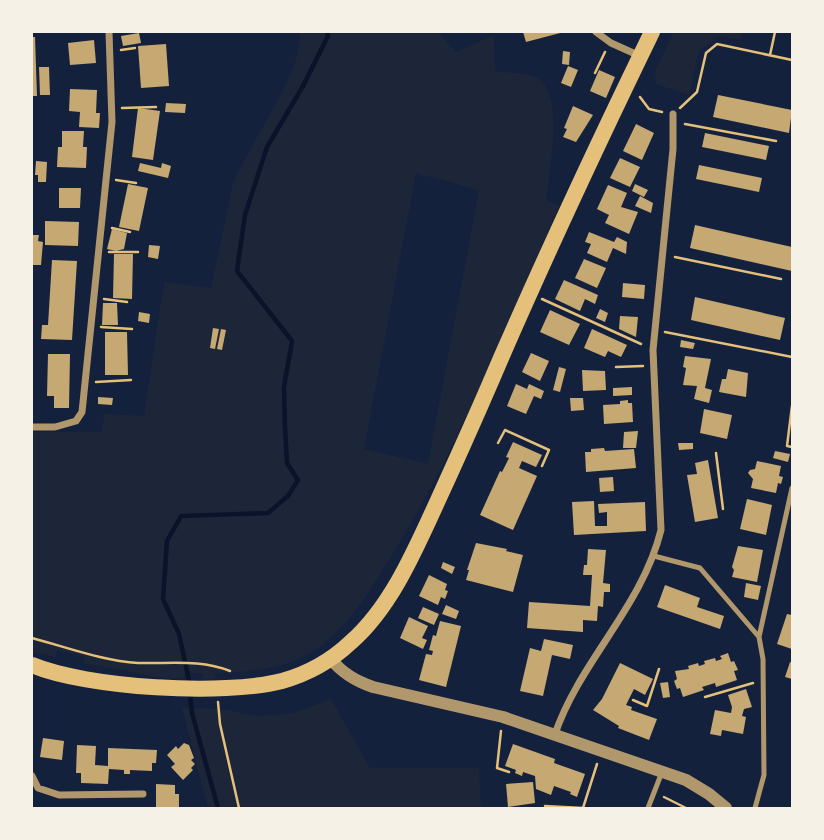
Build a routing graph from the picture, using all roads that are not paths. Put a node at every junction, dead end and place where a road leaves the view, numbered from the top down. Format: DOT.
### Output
graph roads {
  1 [pos="109,32"];
  2 [pos="596,32"];
  3 [pos="652,32"];
  4 [pos="640,56"];
  5 [pos="674,118"];
  6 [pos="32,427"];
  7 [pos="793,488"];
  8 [pos="654,556"];
  9 [pos="759,637"];
  10 [pos="330,658"];
  11 [pos="32,665"];
  12 [pos="555,734"];
  13 [pos="663,771"];
  14 [pos="32,776"];
  15 [pos="143,794"];
  16 [pos="648,808"];
  17 [pos="726,808"];
  18 [pos="755,808"];
  1 -- 6 [label="street"];
  2 -- 4 [label="street"];
  3 -- 4 [label="main road"];
  4 -- 10 [label="main road"];
  5 -- 8 [label="street"];
  7 -- 9 [label="lane"];
  8 -- 9 [label="lane"];
  8 -- 12 [label="street"];
  9 -- 18 [label="lane"];
  10 -- 11 [label="main road"];
  10 -- 12 [label="street"];
  12 -- 13 [label="street"];
  13 -- 16 [label="lane"];
  13 -- 17 [label="street"];
  14 -- 15 [label="street"];
}
